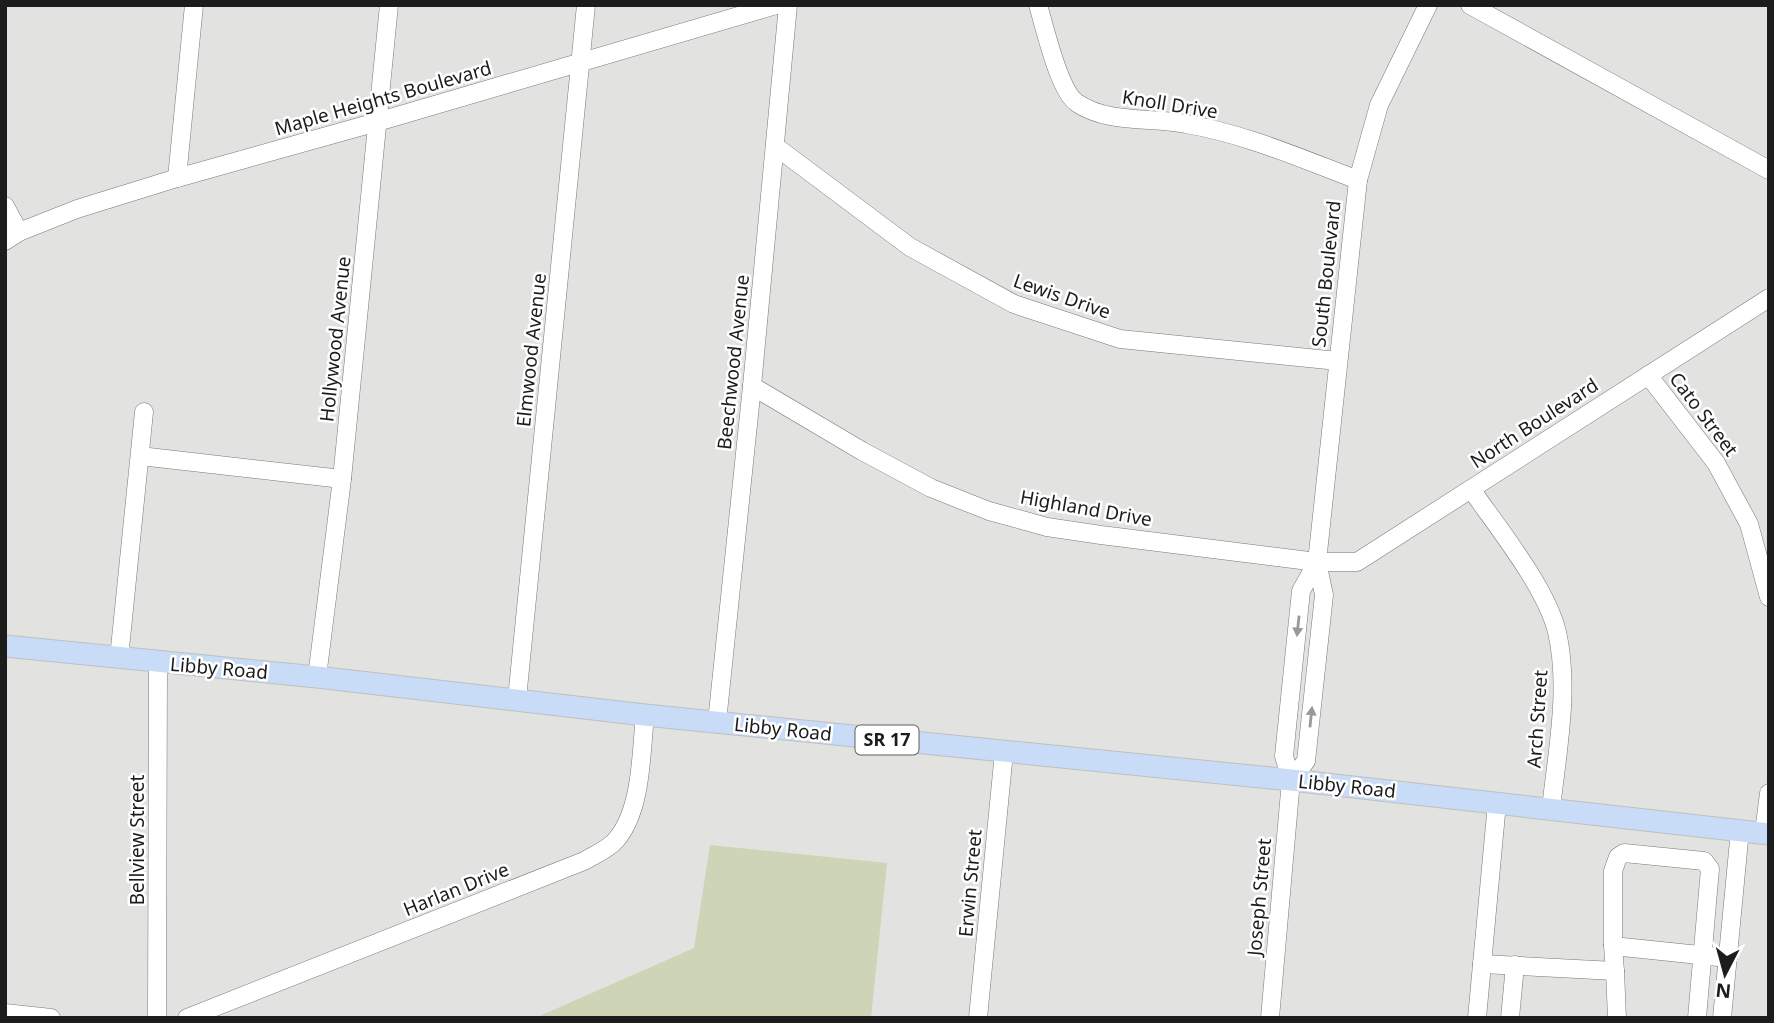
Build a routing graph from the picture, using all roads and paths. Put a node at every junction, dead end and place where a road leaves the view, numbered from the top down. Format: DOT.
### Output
graph roads {
  1 [pos="194,5"];
  2 [pos="389,5"];
  3 [pos="586,5"];
  4 [pos="776,5"];
  5 [pos="788,5"];
  6 [pos="1038,5"];
  7 [pos="1428,5"];
  8 [pos="1470,5"];
  9 [pos="581,62"];
  10 [pos="377,122"];
  11 [pos="775,146"];
  12 [pos="1769,170"];
  13 [pos="177,178"];
  14 [pos="1358,180"];
  15 [pos="5,206"];
  16 [pos="12,237"];
  17 [pos="1769,298"];
  18 [pos="1338,362"];
  19 [pos="1648,375"];
  20 [pos="752,386"];
  21 [pos="144,412"];
  22 [pos="140,456"];
  23 [pos="342,479"];
  24 [pos="1471,489"];
  25 [pos="1317,562"];
  26 [pos="1769,597"];
  27 [pos="5,646"];
  28 [pos="119,658"];
  29 [pos="158,662"];
  30 [pos="317,677"];
  31 [pos="517,699"];
  32 [pos="645,715"];
  33 [pos="717,722"];
  34 [pos="1004,752"];
  35 [pos="1291,780"];
  36 [pos="1769,793"];
  37 [pos="1497,803"];
  38 [pos="1550,809"];
  39 [pos="1740,831"];
  40 [pos="1766,834"];
  41 [pos="1613,946"];
  42 [pos="1703,955"];
  43 [pos="1728,958"];
  44 [pos="1482,964"];
  45 [pos="1515,965"];
  46 [pos="1615,971"];
  47 [pos="5,1013"];
  48 [pos="51,1018"];
  49 [pos="157,1018"];
  50 [pos="187,1018"];
  51 [pos="978,1018"];
  52 [pos="1270,1018"];
  53 [pos="1477,1018"];
  54 [pos="1510,1018"];
  55 [pos="1616,1018"];
  56 [pos="1697,1018"];
  57 [pos="1723,1018"];
  1 -- 13 [label="street"];
  2 -- 10 [label="street, Hollywood Avenue"];
  3 -- 9 [label="street, Elmwood Avenue"];
  4 -- 9 [label="street, Maple Heights Boulevard"];
  5 -- 11 [label="street, Beechwood Avenue"];
  6 -- 14 [label="street, Knoll Drive"];
  7 -- 14 [label="street, South Boulevard"];
  8 -- 12 [label="street"];
  9 -- 10 [label="street, Maple Heights Boulevard"];
  9 -- 31 [label="street, Elmwood Avenue"];
  10 -- 13 [label="street, Maple Heights Boulevard"];
  10 -- 23 [label="street, Hollywood Avenue"];
  11 -- 18 [label="street, Lewis Drive"];
  11 -- 20 [label="street, Beechwood Avenue"];
  13 -- 16 [label="street, Maple Heights Boulevard"];
  14 -- 18 [label="street, South Boulevard"];
  15 -- 16 [label="street"];
  17 -- 19 [label="street, North Boulevard"];
  18 -- 25 [label="street, South Boulevard"];
  19 -- 24 [label="street, North Boulevard"];
  19 -- 26 [label="street, Cato Street"];
  20 -- 25 [label="street, Highland Drive"];
  20 -- 33 [label="street, Beechwood Avenue"];
  21 -- 22 [label="street"];
  22 -- 23 [label="street"];
  22 -- 28 [label="street"];
  23 -- 30 [label="street, Hollywood Avenue"];
  24 -- 25 [label="street, North Boulevard"];
  24 -- 38 [label="street, Arch Street"];
  25 -- 35 [label="street, South Boulevard"];
  27 -- 28 [label="main road, Libby Road / SR 17"];
  28 -- 29 [label="main road, Libby Road / SR 17"];
  29 -- 30 [label="main road, Libby Road / SR 17"];
  29 -- 49 [label="street, Bellview Street"];
  30 -- 31 [label="main road, Libby Road / SR 17"];
  31 -- 32 [label="main road, Libby Road / SR 17"];
  32 -- 33 [label="main road, Libby Road / SR 17"];
  32 -- 50 [label="street, Harlan Drive"];
  33 -- 34 [label="main road, Libby Road / SR 17"];
  34 -- 35 [label="main road, Libby Road / SR 17"];
  34 -- 51 [label="street, Erwin Street"];
  35 -- 37 [label="main road, Libby Road / SR 17"];
  35 -- 52 [label="street, Joseph Street"];
  36 -- 40 [label="street"];
  37 -- 38 [label="main road, Libby Road / SR 17"];
  37 -- 44 [label="street"];
  38 -- 39 [label="main road, Libby Road / SR 17"];
  39 -- 40 [label="main road, Libby Road / SR 17"];
  39 -- 43 [label="street"];
  41 -- 42 [label="street"];
  41 -- 42 [label="street"];
  41 -- 46 [label="street"];
  42 -- 43 [label="street"];
  42 -- 56 [label="street"];
  43 -- 57 [label="street"];
  44 -- 45 [label="street"];
  44 -- 53 [label="street"];
  45 -- 46 [label="street"];
  45 -- 54 [label="street"];
  46 -- 55 [label="street"];
  47 -- 48 [label="street"];
}
